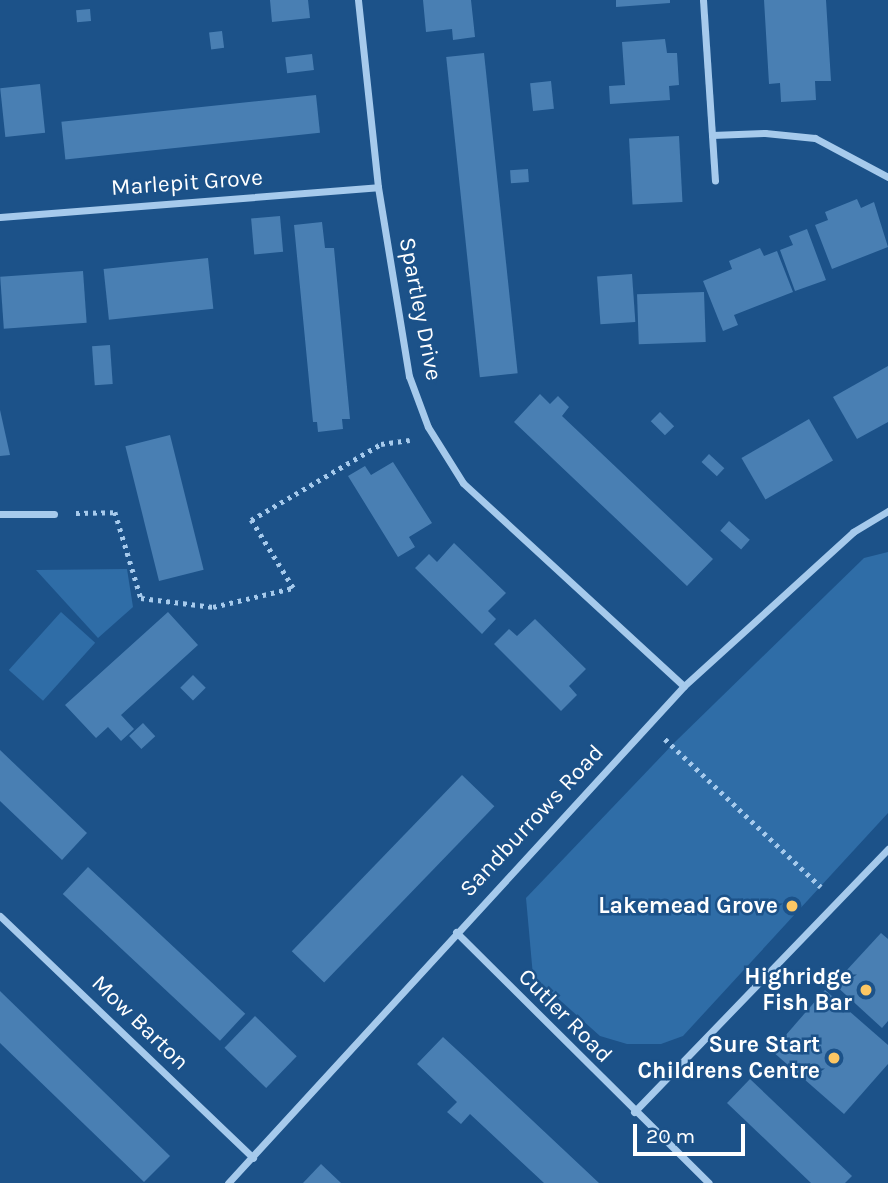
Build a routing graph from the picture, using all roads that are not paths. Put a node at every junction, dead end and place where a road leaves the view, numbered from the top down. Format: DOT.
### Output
graph roads {
  1 [pos="358,0"];
  2 [pos="703,0"];
  3 [pos="712,135"];
  4 [pos="888,177"];
  5 [pos="715,181"];
  6 [pos="378,187"];
  7 [pos="0,217"];
  8 [pos="888,511"];
  9 [pos="0,514"];
  10 [pos="54,514"];
  11 [pos="684,686"];
  12 [pos="888,849"];
  13 [pos="0,916"];
  14 [pos="456,932"];
  15 [pos="634,1112"];
  16 [pos="253,1158"];
  17 [pos="228,1183"];
  18 [pos="709,1183"];
  1 -- 6 [label="street, Spartley Drive"];
  2 -- 3 [label="street"];
  3 -- 4 [label="street"];
  3 -- 5 [label="street"];
  6 -- 7 [label="street, Marlepit Grove"];
  6 -- 11 [label="street, Spartley Drive"];
  8 -- 11 [label="street, Sandburrows Road"];
  9 -- 10 [label="street"];
  11 -- 14 [label="street, Sandburrows Road"];
  12 -- 15 [label="street"];
  13 -- 16 [label="street, Mow Barton"];
  14 -- 15 [label="street, Cutler Road"];
  14 -- 16 [label="street, Sandburrows Road"];
  15 -- 18 [label="street, Cutler Road"];
  16 -- 17 [label="street, Sandburrows Road"];
}
